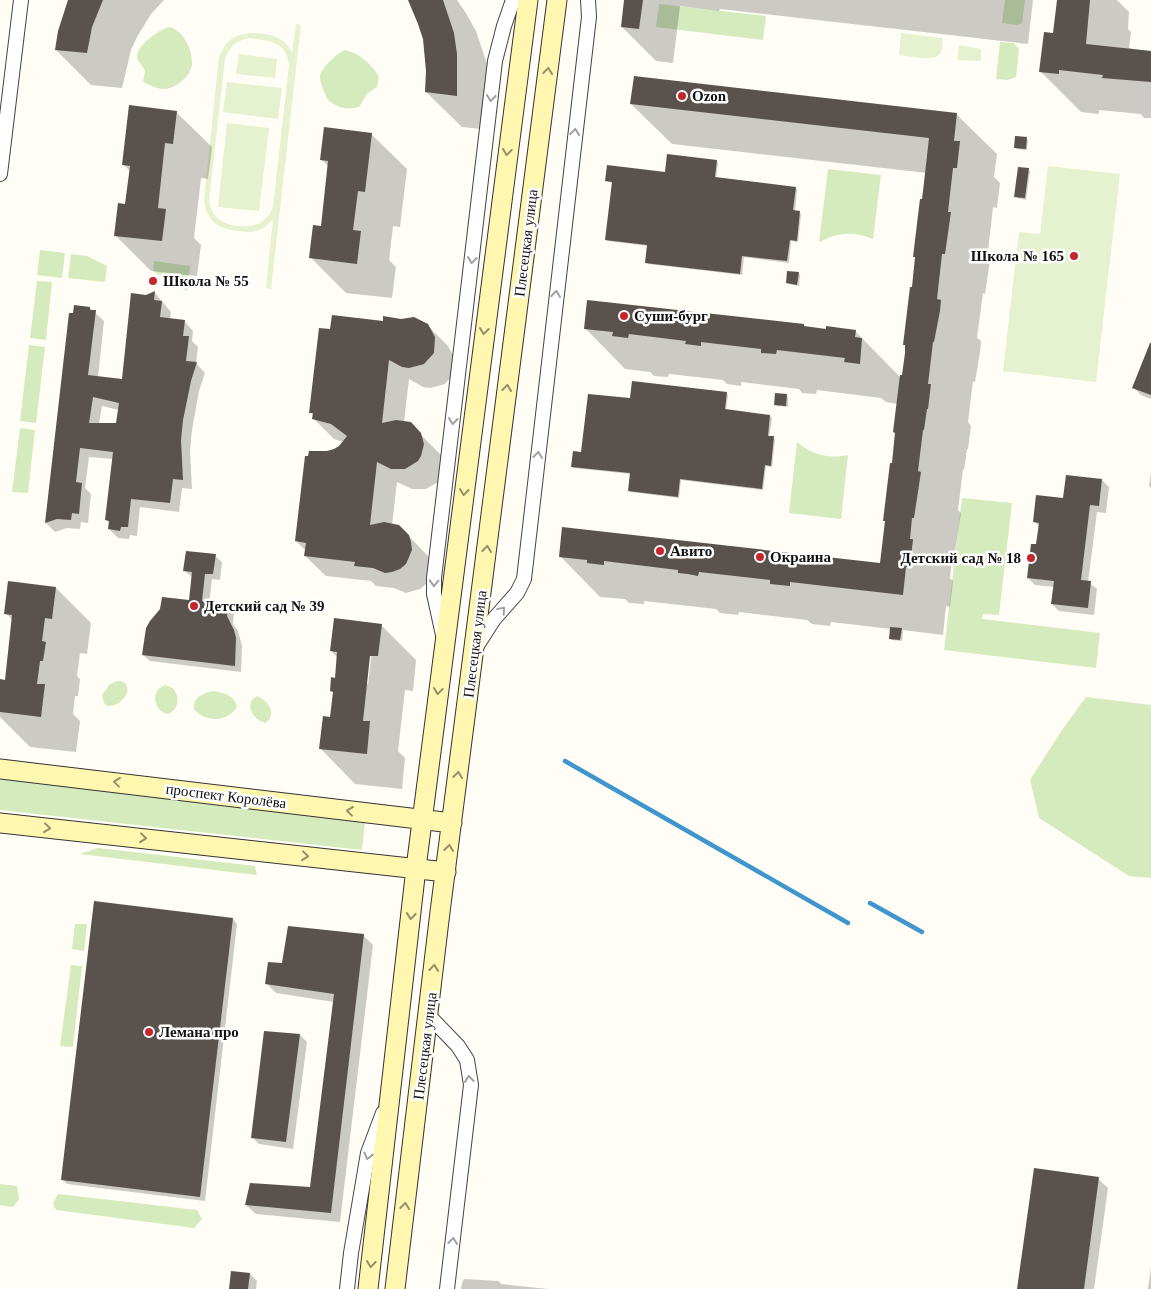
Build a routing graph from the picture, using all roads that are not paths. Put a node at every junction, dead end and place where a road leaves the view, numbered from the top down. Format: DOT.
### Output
graph roads {
  1 [pos="21,0"];
  2 [pos="513,0"];
  3 [pos="528,0"];
  4 [pos="557,0"];
  5 [pos="588,0"];
  6 [pos="0,174"];
  7 [pos="445,643"];
  8 [pos="474,650"];
  9 [pos="0,769"];
  10 [pos="422,820"];
  11 [pos="0,823"];
  12 [pos="452,823"];
  13 [pos="416,868"];
  14 [pos="446,872"];
  15 [pos="429,1016"];
  16 [pos="391,1094"];
  17 [pos="347,1289"];
  18 [pos="368,1289"];
  19 [pos="395,1289"];
  20 [pos="447,1289"];
  1 -- 6 [label="street"];
  2 -- 7 [label="street, one-way"];
  3 -- 7 [label="main road, Плесецкая улица, one-way"];
  8 -- 4 [label="main road, Плесецкая улица, one-way"];
  8 -- 5 [label="street, one-way"];
  7 -- 10 [label="main road, Плесецкая улица, one-way"];
  12 -- 8 [label="main road, Плесецкая улица, one-way"];
  10 -- 9 [label="main road, проспект Королёва, one-way"];
  10 -- 12 [label="main road, проспект Королёва"];
  10 -- 13 [label="main road, Плесецкая улица"];
  11 -- 13 [label="main road, one-way"];
  14 -- 12 [label="main road, Плесецкая улица, one-way"];
  13 -- 14 [label="main road"];
  13 -- 16 [label="main road, Плесецкая улица, one-way"];
  15 -- 14 [label="main road, Плесецкая улица, one-way"];
  19 -- 15 [label="main road, Плесецкая улица, one-way"];
  20 -- 15 [label="street, one-way"];
  16 -- 17 [label="street, one-way"];
  16 -- 18 [label="main road, Плесецкая улица, one-way"];
}
